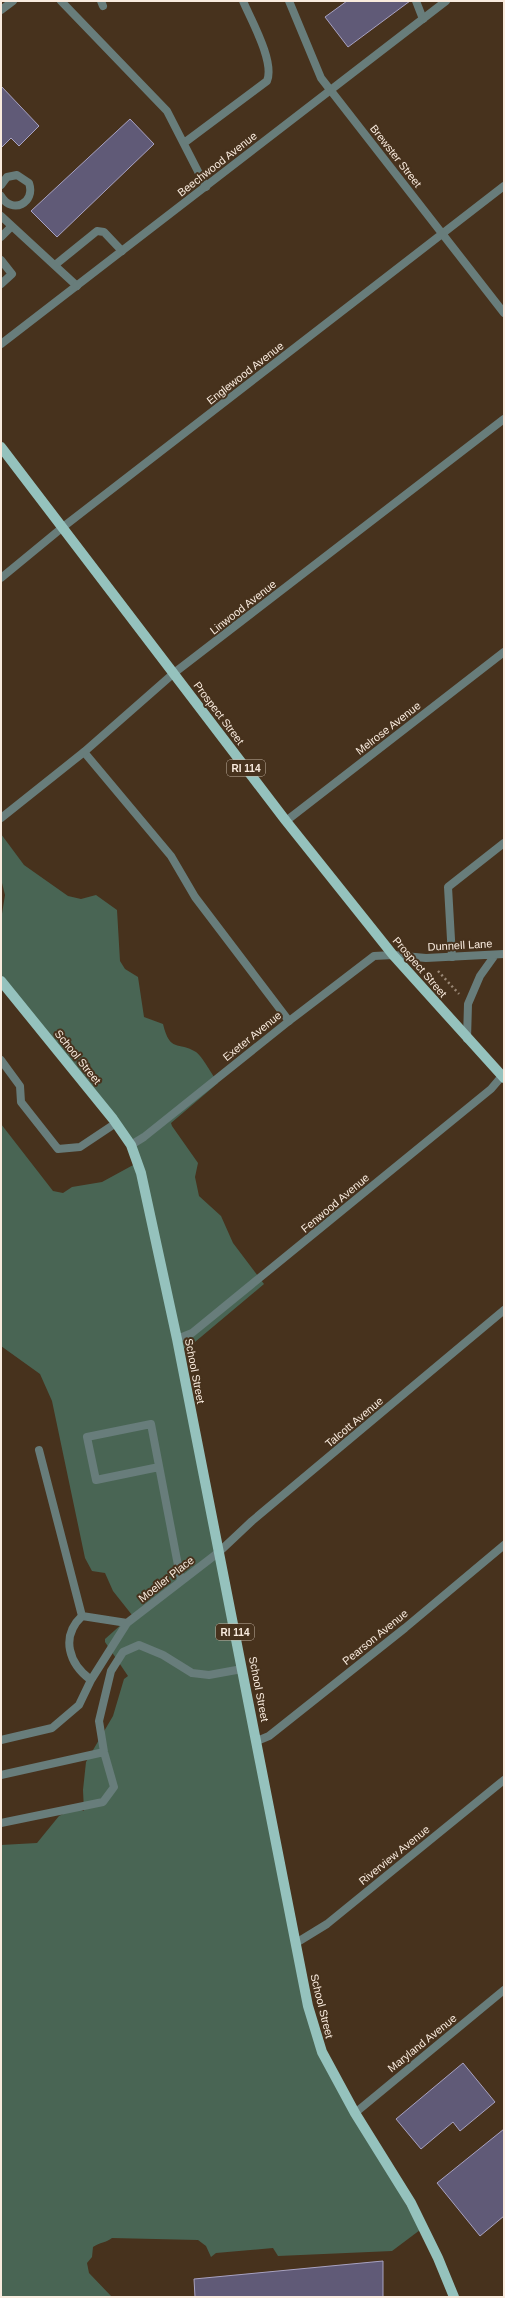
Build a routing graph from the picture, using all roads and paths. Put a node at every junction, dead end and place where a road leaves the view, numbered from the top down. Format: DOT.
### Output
graph roads {
  1 [pos="13,1"];
  2 [pos="61,1"];
  3 [pos="243,1"];
  4 [pos="289,1"];
  5 [pos="416,1"];
  6 [pos="446,1"];
  7 [pos="1,10"];
  8 [pos="423,19"];
  9 [pos="331,90"];
  10 [pos="184,143"];
  11 [pos="1,185"];
  12 [pos="504,186"];
  13 [pos="206,187"];
  14 [pos="2,200"];
  15 [pos="1,216"];
  16 [pos="12,226"];
  17 [pos="442,234"];
  18 [pos="1,237"];
  19 [pos="122,251"];
  20 [pos="1,260"];
  21 [pos="55,265"];
  22 [pos="1,284"];
  23 [pos="77,286"];
  24 [pos="504,314"];
  25 [pos="1,344"];
  26 [pos="504,419"];
  27 [pos="1,447"];
  28 [pos="63,527"];
  29 [pos="1,578"];
  30 [pos="504,652"];
  31 [pos="174,674"];
  32 [pos="84,752"];
  33 [pos="1,818"];
  34 [pos="286,821"];
  35 [pos="504,843"];
  36 [pos="504,954"];
  37 [pos="393,955"];
  38 [pos="495,955"];
  39 [pos="452,957"];
  40 [pos="438,971"];
  41 [pos="1,981"];
  42 [pos="460,996"];
  43 [pos="289,1021"];
  44 [pos="467,1040"];
  45 [pos="1,1060"];
  46 [pos="503,1077"];
  47 [pos="116,1123"];
  48 [pos="131,1145"];
  49 [pos="504,1310"];
  50 [pos="177,1339"];
  51 [pos="39,1450"];
  52 [pos="159,1467"];
  53 [pos="504,1545"];
  54 [pos="219,1552"];
  55 [pos="181,1581"];
  56 [pos="82,1616"];
  57 [pos="127,1624"];
  58 [pos="242,1669"];
  59 [pos="91,1680"];
  60 [pos="1,1740"];
  61 [pos="257,1741"];
  62 [pos="104,1752"];
  63 [pos="1,1775"];
  64 [pos="504,1780"];
  65 [pos="1,1823"];
  66 [pos="296,1943"];
  67 [pos="504,1990"];
  68 [pos="354,2113"];
  69 [pos="454,2297"];
  1 -- 7 [label="street"];
  2 -- 10 [label="street"];
  3 -- 10 [label="street"];
  4 -- 9 [label="street, Brewster Street"];
  5 -- 8 [label="street"];
  6 -- 8 [label="street, Beechwood Avenue"];
  8 -- 9 [label="street, Beechwood Avenue"];
  9 -- 13 [label="street, Beechwood Avenue"];
  9 -- 17 [label="street, Brewster Street"];
  10 -- 13 [label="street"];
  11 -- 14 [label="street"];
  12 -- 17 [label="street, Englewood Avenue"];
  13 -- 19 [label="street, Beechwood Avenue"];
  15 -- 16 [label="street"];
  16 -- 18 [label="street"];
  16 -- 21 [label="street"];
  17 -- 24 [label="street, Brewster Street"];
  17 -- 28 [label="street, Englewood Avenue"];
  19 -- 21 [label="street"];
  19 -- 23 [label="street, Beechwood Avenue"];
  20 -- 22 [label="street"];
  21 -- 23 [label="street"];
  23 -- 25 [label="street, Beechwood Avenue"];
  26 -- 31 [label="street, Linwood Avenue"];
  27 -- 28 [label="main road, Prospect Street / RI 114"];
  28 -- 29 [label="street, Englewood Avenue"];
  28 -- 31 [label="main road, Prospect Street / RI 114"];
  30 -- 34 [label="street, Melrose Avenue"];
  31 -- 32 [label="street, Linwood Avenue"];
  31 -- 34 [label="main road, Prospect Street / RI 114"];
  32 -- 33 [label="street, Linwood Avenue"];
  32 -- 43 [label="street"];
  34 -- 37 [label="main road, Prospect Street / RI 114"];
  35 -- 39 [label="street"];
  36 -- 38 [label="street, Dunnell Lane"];
  37 -- 39 [label="street, Dunnell Lane"];
  37 -- 43 [label="street, Exeter Avenue"];
  37 -- 44 [label="main road, Prospect Street / RI 114"];
  38 -- 39 [label="street, Dunnell Lane"];
  38 -- 44 [label="street"];
  40 -- 42 [label="path"];
  41 -- 47 [label="main road, School Street / RI 114"];
  43 -- 48 [label="street, Exeter Avenue"];
  44 -- 46 [label="main road, Prospect Street / RI 114"];
  45 -- 47 [label="street"];
  46 -- 50 [label="street, Fenwood Avenue"];
  47 -- 48 [label="main road, School Street / RI 114"];
  48 -- 50 [label="main road, School Street / RI 114"];
  49 -- 54 [label="street, Talcott Avenue"];
  50 -- 54 [label="main road, School Street / RI 114"];
  51 -- 56 [label="street"];
  52 -- 52 [label="street"];
  52 -- 55 [label="street"];
  53 -- 61 [label="street, Pearson Avenue"];
  54 -- 55 [label="street, Moeller Place"];
  54 -- 58 [label="main road, School Street / RI 114"];
  55 -- 57 [label="street, Moeller Place"];
  56 -- 57 [label="street"];
  56 -- 59 [label="street"];
  57 -- 59 [label="street, Moeller Place"];
  58 -- 61 [label="main road, School Street / RI 114"];
  58 -- 62 [label="street"];
  59 -- 60 [label="street, Moeller Place"];
  61 -- 66 [label="main road, School Street / RI 114"];
  62 -- 63 [label="street"];
  62 -- 65 [label="street"];
  64 -- 66 [label="street, Riverview Avenue"];
  66 -- 68 [label="main road, School Street / RI 114"];
  67 -- 68 [label="street, Maryland Avenue"];
  68 -- 69 [label="main road, School Street / RI 114"];
}
